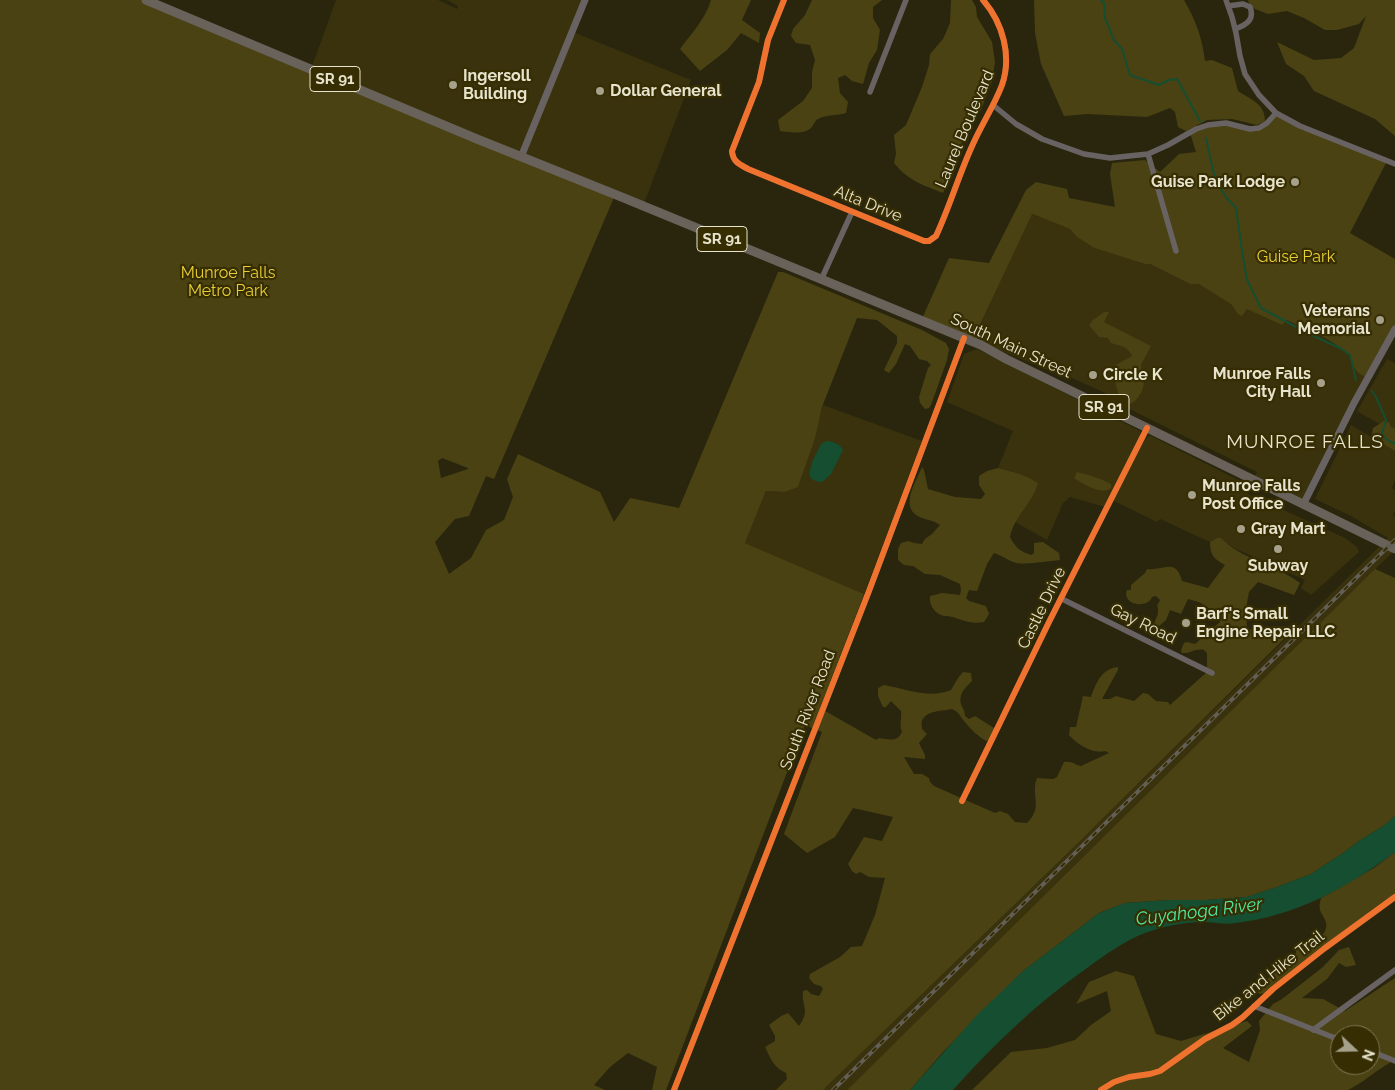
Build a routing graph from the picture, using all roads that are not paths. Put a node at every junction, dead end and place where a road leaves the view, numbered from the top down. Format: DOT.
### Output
graph roads {
  1 [pos="146,0"];
  2 [pos="585,0"];
  3 [pos="784,0"];
  4 [pos="906,0"];
  5 [pos="983,0"];
  6 [pos="1227,3"];
  7 [pos="1236,29"];
  8 [pos="870,92"];
  9 [pos="993,105"];
  10 [pos="1276,113"];
  11 [pos="1148,154"];
  12 [pos="521,157"];
  13 [pos="1395,164"];
  14 [pos="852,212"];
  15 [pos="946,214"];
  16 [pos="1176,251"];
  17 [pos="821,280"];
  18 [pos="1395,328"];
  19 [pos="964,338"];
  20 [pos="1147,428"];
  21 [pos="1303,505"];
  22 [pos="1395,549"];
  23 [pos="1062,599"];
  24 [pos="1212,673"];
  25 [pos="962,801"];
  26 [pos="1395,970"];
  27 [pos="1254,1006"];
  28 [pos="1313,1030"];
  29 [pos="1330,1036"];
  30 [pos="1380,1055"];
  31 [pos="1395,1061"];
  32 [pos="674,1090"];
  1 -- 12 [label="main road, SR 91"];
  2 -- 12 [label="street"];
  3 -- 14 [label="street, Alta Drive"];
  4 -- 8 [label="street"];
  5 -- 9 [label="street, Laurel Boulevard"];
  6 -- 7 [label="street"];
  6 -- 7 [label="street"];
  7 -- 10 [label="street"];
  9 -- 11 [label="street"];
  9 -- 15 [label="street, Laurel Boulevard"];
  10 -- 11 [label="street"];
  10 -- 13 [label="street"];
  11 -- 16 [label="street"];
  12 -- 17 [label="main road, SR 91"];
  14 -- 15 [label="street, Alta Drive"];
  14 -- 17 [label="street"];
  17 -- 19 [label="main road, South Main Street / SR 91"];
  18 -- 21 [label="street"];
  19 -- 20 [label="main road, South Main Street / SR 91"];
  19 -- 32 [label="street, South River Road"];
  20 -- 21 [label="main road, South Main Street / SR 91"];
  20 -- 23 [label="street, Castle Drive"];
  21 -- 22 [label="main road, SR 91"];
  23 -- 24 [label="street, Gay Road"];
  23 -- 25 [label="street, Castle Drive"];
  26 -- 28 [label="street"];
  27 -- 28 [label="street"];
  28 -- 29 [label="street"];
  30 -- 31 [label="street"];
}
